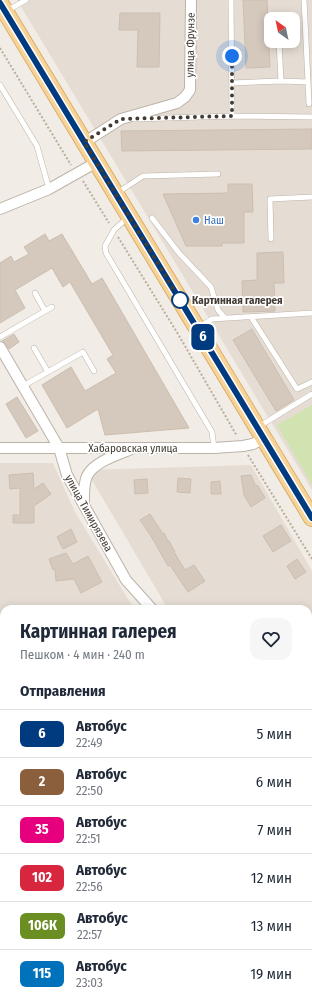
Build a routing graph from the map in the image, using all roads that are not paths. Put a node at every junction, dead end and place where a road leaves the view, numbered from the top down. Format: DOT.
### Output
graph roads {
  1 [pos="26,0"];
  2 [pos="191,0"];
  3 [pos="231,0"];
  4 [pos="304,0"];
  5 [pos="2,8"];
  6 [pos="279,48"];
  7 [pos="281,81"];
  8 [pos="308,82"];
  9 [pos="232,83"];
  10 [pos="0,85"];
  11 [pos="308,104"];
  12 [pos="232,116"];
  13 [pos="312,117"];
  14 [pos="121,119"];
  15 [pos="84,142"];
  16 [pos="97,162"];
  17 [pos="218,174"];
  18 [pos="49,189"];
  19 [pos="116,194"];
  20 [pos="312,197"];
  21 [pos="0,209"];
  22 [pos="129,215"];
  23 [pos="152,218"];
  24 [pos="271,239"];
  25 [pos="35,293"];
  26 [pos="52,307"];
  27 [pos="45,311"];
  28 [pos="312,313"];
  29 [pos="251,317"];
  30 [pos="225,318"];
  31 [pos="197,328"];
  32 [pos="0,336"];
  33 [pos="0,347"];
  34 [pos="34,348"];
  35 [pos="94,371"];
  36 [pos="48,372"];
  37 [pos="312,382"];
  38 [pos="23,386"];
  39 [pos="312,394"];
  40 [pos="261,432"];
  41 [pos="0,448"];
  42 [pos="59,448"];
  43 [pos="134,448"];
  44 [pos="214,448"];
  45 [pos="84,505"];
  46 [pos="312,518"];
  47 [pos="148,605"];
  1 -- 5 [label="lane"];
  2 -- 14 [label="street, улица Фрунзе"];
  3 -- 9 [label="lane"];
  4 -- 8 [label="lane"];
  5 -- 15 [label="main road"];
  6 -- 7 [label="lane"];
  7 -- 8 [label="lane"];
  7 -- 9 [label="lane"];
  8 -- 11 [label="lane"];
  9 -- 12 [label="lane"];
  10 -- 18 [label="lane"];
  12 -- 13 [label="lane"];
  12 -- 14 [label="lane"];
  14 -- 15 [label="street, улица Фрунзе"];
  15 -- 16 [label="main road"];
  16 -- 18 [label="street"];
  16 -- 19 [label="main road"];
  17 -- 19 [label="lane"];
  18 -- 21 [label="street"];
  19 -- 22 [label="main road"];
  20 -- 24 [label="lane"];
  22 -- 31 [label="main road"];
  22 -- 44 [label="lane"];
  23 -- 30 [label="lane"];
  25 -- 27 [label="lane"];
  26 -- 27 [label="lane"];
  27 -- 32 [label="lane"];
  28 -- 29 [label="lane"];
  29 -- 30 [label="lane"];
  29 -- 37 [label="lane"];
  30 -- 31 [label="lane"];
  31 -- 40 [label="main road"];
  33 -- 38 [label="street, улица Тимирязева"];
  34 -- 36 [label="lane"];
  35 -- 36 [label="lane"];
  36 -- 38 [label="lane"];
  38 -- 42 [label="street, улица Тимирязева"];
  39 -- 40 [label="lane"];
  40 -- 44 [label="street, Хабаровская улица"];
  40 -- 46 [label="main road"];
  41 -- 42 [label="street, Хабаровская улица"];
  42 -- 43 [label="street, Хабаровская улица"];
  42 -- 45 [label="street, улица Тимирязева"];
  43 -- 44 [label="street, Хабаровская улица"];
  43 -- 45 [label="street"];
  45 -- 47 [label="street, улица Тимирязева"];
}
